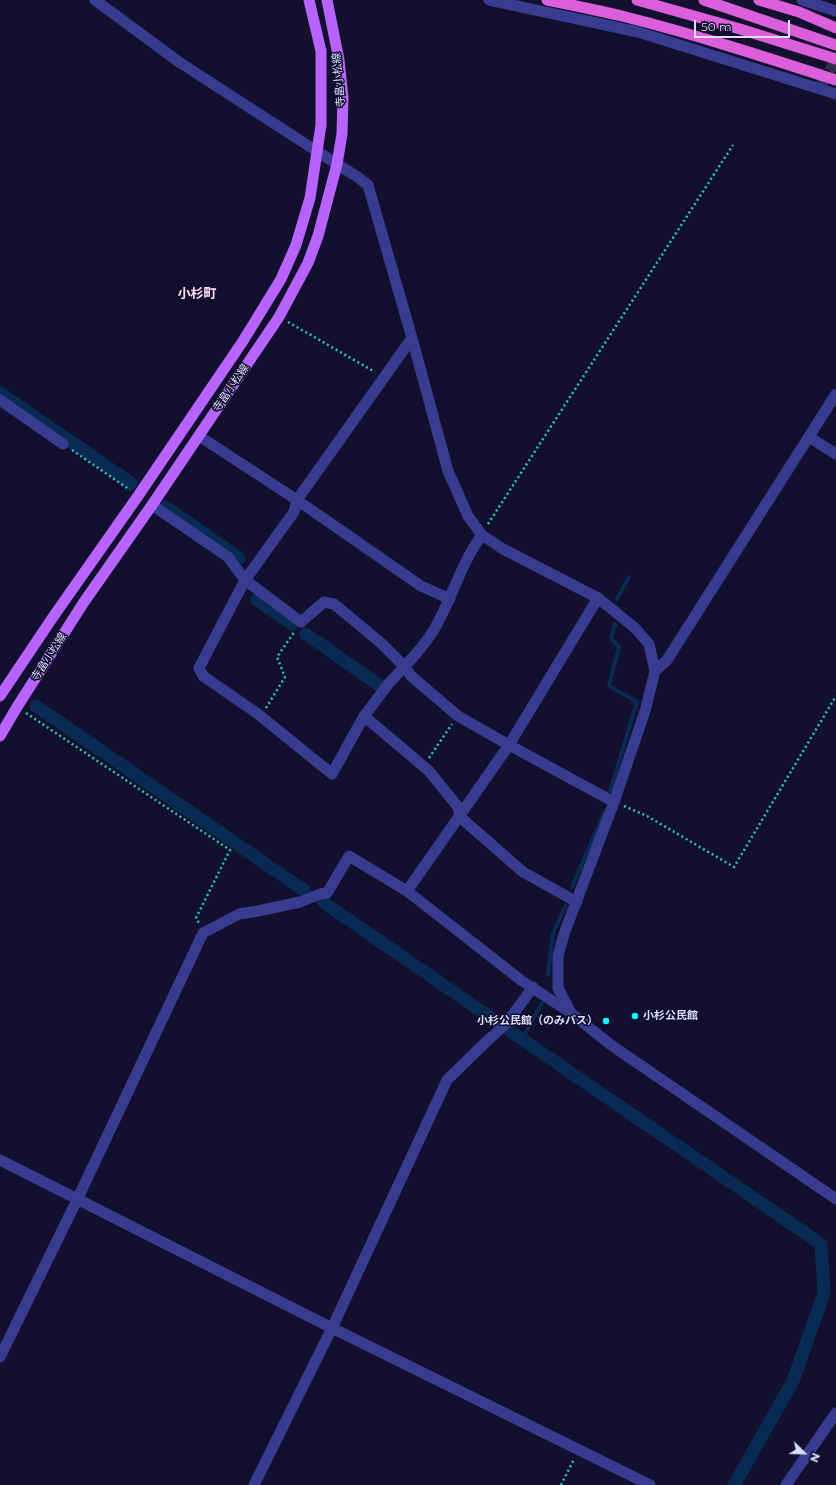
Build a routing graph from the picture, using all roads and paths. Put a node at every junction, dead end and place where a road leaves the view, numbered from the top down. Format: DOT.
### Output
graph roads {
  1 [pos="95,0"];
  2 [pos="308,0"];
  3 [pos="327,0"];
  4 [pos="489,0"];
  5 [pos="547,0"];
  6 [pos="637,0"];
  7 [pos="704,0"];
  8 [pos="760,0"];
  9 [pos="802,0"];
  10 [pos="836,11"];
  11 [pos="836,28"];
  12 [pos="836,45"];
  13 [pos="836,59"];
  14 [pos="836,80"];
  15 [pos="836,94"];
  16 [pos="733,145"];
  17 [pos="318,152"];
  18 [pos="337,164"];
  19 [pos="279,317"];
  20 [pos="412,338"];
  21 [pos="384,377"];
  22 [pos="836,394"];
  23 [pos="0,400"];
  24 [pos="199,436"];
  25 [pos="809,437"];
  26 [pos="64,444"];
  27 [pos="836,454"];
  28 [pos="138,496"];
  29 [pos="297,500"];
  30 [pos="152,505"];
  31 [pos="482,535"];
  32 [pos="245,580"];
  33 [pos="598,598"];
  34 [pos="450,599"];
  35 [pos="301,622"];
  36 [pos="405,667"];
  37 [pos="655,671"];
  38 [pos="0,696"];
  39 [pos="836,696"];
  40 [pos="17,707"];
  41 [pos="364,716"];
  42 [pos="458,716"];
  43 [pos="261,717"];
  44 [pos="0,736"];
  45 [pos="509,745"];
  46 [pos="422,766"];
  47 [pos="614,802"];
  48 [pos="460,817"];
  49 [pos="407,891"];
  50 [pos="577,902"];
  51 [pos="203,932"];
  52 [pos="533,987"];
  53 [pos="571,1013"];
  54 [pos="0,1160"];
  55 [pos="77,1200"];
  56 [pos="836,1200"];
  57 [pos="332,1328"];
  58 [pos="0,1356"];
  59 [pos="836,1413"];
  60 [pos="578,1450"];
  61 [pos="254,1485"];
  62 [pos="561,1485"];
  63 [pos="650,1485"];
  64 [pos="786,1485"];
  1 -- 17 [label="street"];
  2 -- 17 [label="main road, 寺畠小松線"];
  3 -- 18 [label="main road, 寺畠小松線"];
  4 -- 15 [label="street"];
  5 -- 14 [label="highway"];
  6 -- 13 [label="highway"];
  7 -- 12 [label="highway"];
  8 -- 11 [label="highway"];
  9 -- 10 [label="street"];
  16 -- 31 [label="path"];
  17 -- 18 [label="street"];
  17 -- 28 [label="main road, 寺畠小松線"];
  18 -- 19 [label="main road, 寺畠小松線"];
  18 -- 20 [label="street"];
  19 -- 21 [label="path"];
  19 -- 24 [label="main road, 寺畠小松線"];
  20 -- 21 [label="street"];
  20 -- 31 [label="street"];
  21 -- 29 [label="street"];
  22 -- 25 [label="street"];
  23 -- 26 [label="street"];
  24 -- 29 [label="street"];
  24 -- 30 [label="main road, 寺畠小松線"];
  25 -- 27 [label="street"];
  25 -- 37 [label="street"];
  26 -- 28 [label="path"];
  28 -- 38 [label="main road, 寺畠小松線"];
  29 -- 32 [label="street"];
  29 -- 34 [label="street"];
  30 -- 32 [label="street"];
  30 -- 40 [label="main road, 寺畠小松線"];
  31 -- 33 [label="street"];
  31 -- 34 [label="street"];
  32 -- 35 [label="street"];
  32 -- 43 [label="street"];
  33 -- 37 [label="street"];
  33 -- 45 [label="street"];
  34 -- 36 [label="street"];
  35 -- 36 [label="street"];
  35 -- 43 [label="path"];
  36 -- 41 [label="street"];
  36 -- 42 [label="street"];
  37 -- 47 [label="street"];
  39 -- 47 [label="path"];
  40 -- 44 [label="main road, 寺畠小松線"];
  40 -- 51 [label="path"];
  41 -- 43 [label="street"];
  41 -- 46 [label="street"];
  42 -- 45 [label="street"];
  42 -- 46 [label="path"];
  45 -- 47 [label="street"];
  45 -- 48 [label="street"];
  46 -- 48 [label="street"];
  47 -- 50 [label="street"];
  48 -- 49 [label="street"];
  48 -- 50 [label="street"];
  49 -- 51 [label="street"];
  49 -- 52 [label="street"];
  50 -- 53 [label="street"];
  51 -- 55 [label="street"];
  52 -- 53 [label="street"];
  52 -- 57 [label="street"];
  53 -- 56 [label="street"];
  54 -- 55 [label="street"];
  55 -- 57 [label="street"];
  55 -- 58 [label="street"];
  57 -- 60 [label="street"];
  57 -- 61 [label="street"];
  59 -- 64 [label="street"];
  60 -- 62 [label="path"];
  60 -- 63 [label="street"];
}
